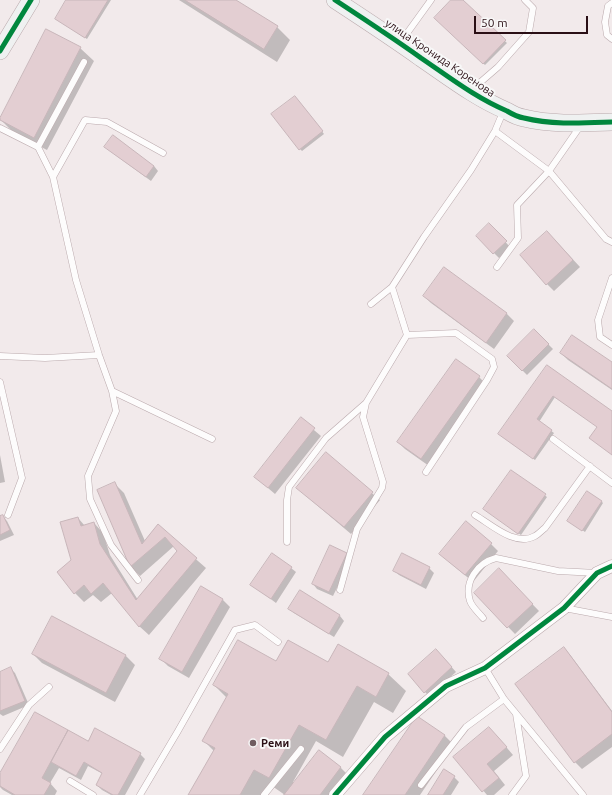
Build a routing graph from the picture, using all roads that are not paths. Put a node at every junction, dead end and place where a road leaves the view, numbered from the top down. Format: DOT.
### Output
graph roads {
  1 [pos="31,0"];
  2 [pos="335,0"];
  3 [pos="431,0"];
  4 [pos="525,0"];
  5 [pos="612,3"];
  6 [pos="612,39"];
  7 [pos="400,43"];
  8 [pos="0,51"];
  9 [pos="84,62"];
  10 [pos="474,94"];
  11 [pos="504,110"];
  12 [pos="612,122"];
  13 [pos="582,123"];
  14 [pos="0,128"];
  15 [pos="495,131"];
  16 [pos="38,147"];
  17 [pos="162,153"];
  18 [pos="549,171"];
  19 [pos="53,177"];
  20 [pos="612,242"];
  21 [pos="497,267"];
  22 [pos="612,278"];
  23 [pos="392,288"];
  24 [pos="371,304"];
  25 [pos="407,335"];
  26 [pos="612,345"];
  27 [pos="99,355"];
  28 [pos="0,356"];
  29 [pos="0,382"];
  30 [pos="112,391"];
  31 [pos="366,403"];
  32 [pos="212,439"];
  33 [pos="553,439"];
  34 [pos="590,466"];
  35 [pos="426,472"];
  36 [pos="612,483"];
  37 [pos="8,515"];
  38 [pos="475,515"];
  39 [pos="287,542"];
  40 [pos="612,566"];
  41 [pos="597,573"];
  42 [pos="138,580"];
  43 [pos="340,590"];
  44 [pos="564,608"];
  45 [pos="612,617"];
  46 [pos="483,618"];
  47 [pos="278,642"];
  48 [pos="485,668"];
  49 [pos="49,687"];
  50 [pos="504,699"];
  51 [pos="516,714"];
  52 [pos="0,749"];
  53 [pos="301,749"];
  54 [pos="70,781"];
  55 [pos="421,785"];
  56 [pos="93,795"];
  57 [pos="140,795"];
  58 [pos="264,795"];
  59 [pos="335,795"];
  60 [pos="512,795"];
  61 [pos="583,795"];
  1 -- 8 [label="street"];
  2 -- 7 [label="street, улица Кронида Коренова"];
  3 -- 7 [label="lane"];
  4 -- 10 [label="lane"];
  5 -- 6 [label="lane"];
  7 -- 10 [label="street, улица Кронида Коренова"];
  9 -- 16 [label="lane"];
  10 -- 11 [label="street, улица Кронида Коренова"];
  11 -- 13 [label="street, улица Кронида Коренова"];
  11 -- 15 [label="lane"];
  12 -- 13 [label="street, улица Кронида Коренова"];
  13 -- 18 [label="lane"];
  14 -- 16 [label="lane"];
  15 -- 18 [label="lane"];
  15 -- 23 [label="lane"];
  16 -- 19 [label="lane"];
  17 -- 19 [label="lane"];
  18 -- 20 [label="lane"];
  18 -- 21 [label="lane"];
  19 -- 27 [label="lane"];
  22 -- 26 [label="lane"];
  23 -- 24 [label="lane"];
  23 -- 25 [label="lane"];
  25 -- 31 [label="lane"];
  25 -- 35 [label="lane"];
  27 -- 28 [label="lane"];
  27 -- 30 [label="lane"];
  29 -- 37 [label="lane"];
  30 -- 32 [label="lane"];
  30 -- 42 [label="lane"];
  31 -- 39 [label="lane"];
  31 -- 43 [label="lane"];
  33 -- 34 [label="lane"];
  34 -- 36 [label="lane"];
  34 -- 38 [label="lane"];
  40 -- 41 [label="street"];
  41 -- 44 [label="street"];
  41 -- 46 [label="lane"];
  44 -- 45 [label="lane"];
  44 -- 48 [label="street"];
  47 -- 57 [label="lane"];
  48 -- 50 [label="lane"];
  48 -- 59 [label="street"];
  49 -- 52 [label="lane"];
  50 -- 51 [label="lane"];
  50 -- 55 [label="lane"];
  51 -- 60 [label="lane"];
  51 -- 61 [label="lane"];
  53 -- 58 [label="lane"];
  54 -- 56 [label="lane"];
}
